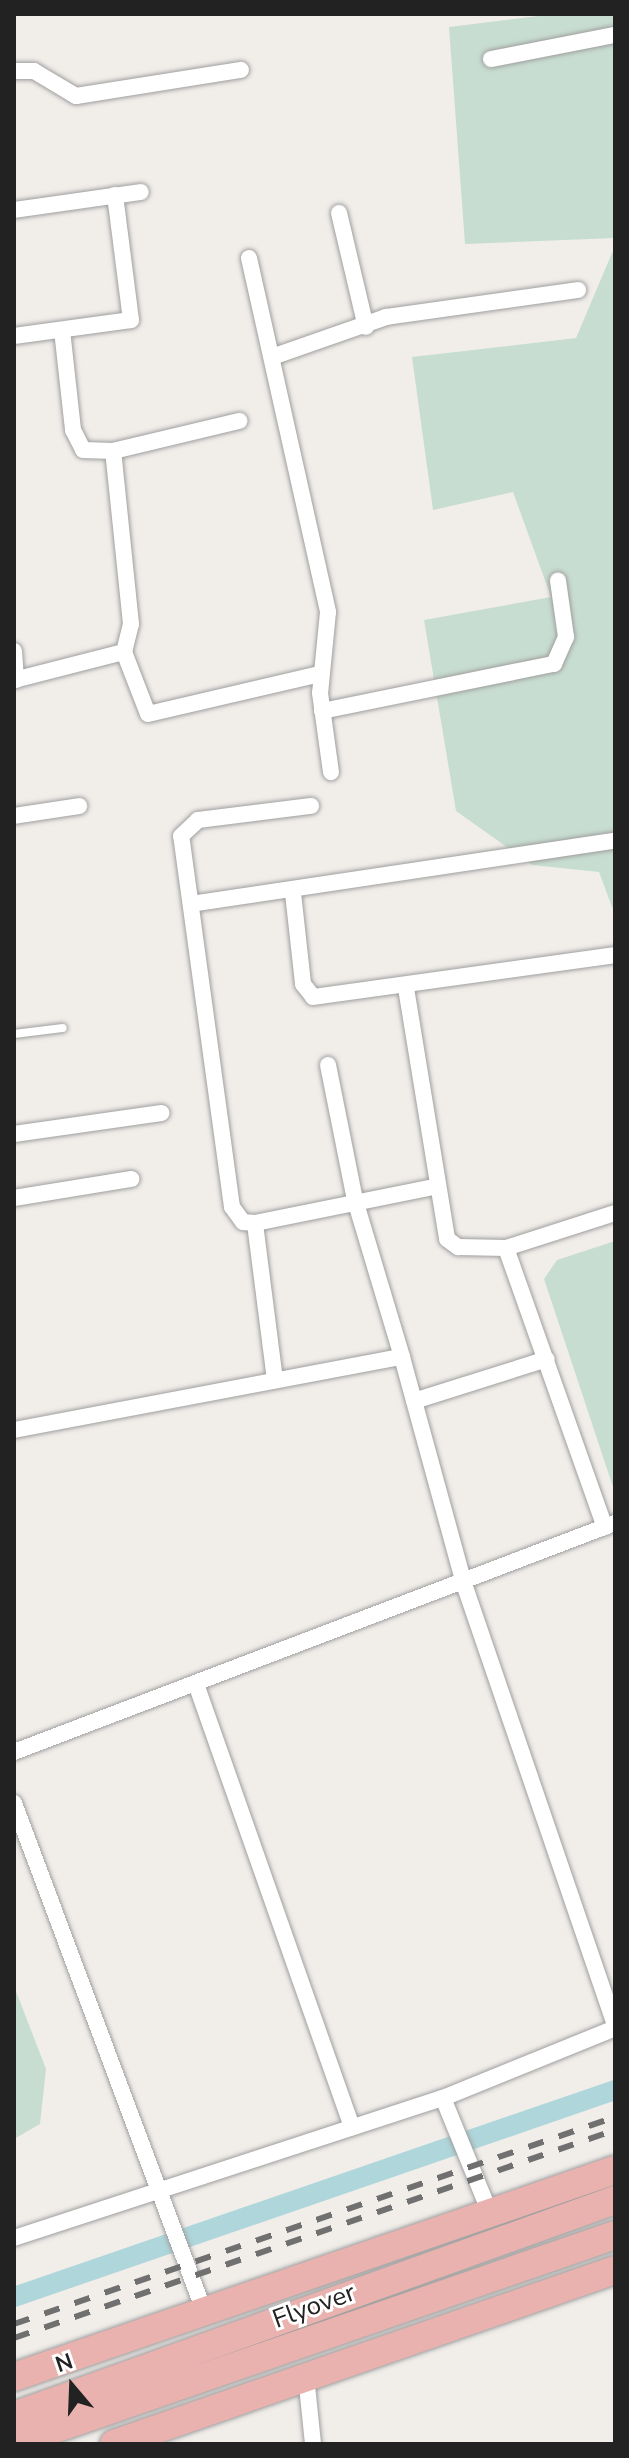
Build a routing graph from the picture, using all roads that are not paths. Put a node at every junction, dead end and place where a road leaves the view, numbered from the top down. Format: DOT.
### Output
graph roads {
  1 [pos="615,35"];
  2 [pos="491,59"];
  3 [pos="241,70"];
  4 [pos="14,71"];
  5 [pos="141,192"];
  6 [pos="115,195"];
  7 [pos="14,210"];
  8 [pos="339,213"];
  9 [pos="249,258"];
  10 [pos="578,290"];
  11 [pos="366,327"];
  12 [pos="62,330"];
  13 [pos="14,336"];
  14 [pos="272,357"];
  15 [pos="239,421"];
  16 [pos="113,451"];
  17 [pos="558,581"];
  18 [pos="14,651"];
  19 [pos="124,652"];
  20 [pos="320,674"];
  21 [pos="15,680"];
  22 [pos="322,711"];
  23 [pos="331,772"];
  24 [pos="79,806"];
  25 [pos="311,806"];
  26 [pos="14,816"];
  27 [pos="615,841"];
  28 [pos="293,893"];
  29 [pos="191,904"];
  30 [pos="615,955"];
  31 [pos="406,988"];
  32 [pos="63,1028"];
  33 [pos="14,1034"];
  34 [pos="328,1065"];
  35 [pos="162,1113"];
  36 [pos="14,1134"];
  37 [pos="131,1179"];
  38 [pos="434,1187"];
  39 [pos="14,1198"];
  40 [pos="355,1200"];
  41 [pos="615,1213"];
  42 [pos="255,1223"];
  43 [pos="506,1248"];
  44 [pos="402,1357"];
  45 [pos="547,1359"];
  46 [pos="275,1380"];
  47 [pos="414,1401"];
  48 [pos="14,1430"];
  49 [pos="610,1525"];
  50 [pos="464,1584"];
  51 [pos="196,1684"];
  52 [pos="14,1752"];
  53 [pos="14,1803"];
  54 [pos="615,2026"];
  55 [pos="443,2098"];
  56 [pos="352,2127"];
  57 [pos="615,2170"];
  58 [pos="160,2188"];
  59 [pos="615,2200"];
  60 [pos="490,2213"];
  61 [pos="615,2235"];
  62 [pos="14,2238"];
  63 [pos="615,2270"];
  64 [pos="204,2311"];
  65 [pos="306,2376"];
  66 [pos="14,2377"];
  67 [pos="14,2416"];
  68 [pos="14,2443"];
  69 [pos="114,2444"];
  70 [pos="313,2444"];
  1 -- 2 [label="street"];
  3 -- 4 [label="street"];
  5 -- 6 [label="street"];
  6 -- 7 [label="street"];
  6 -- 12 [label="street"];
  8 -- 11 [label="street"];
  9 -- 14 [label="street"];
  10 -- 11 [label="street"];
  11 -- 14 [label="street"];
  12 -- 13 [label="street"];
  12 -- 16 [label="street"];
  14 -- 20 [label="street"];
  15 -- 16 [label="street"];
  16 -- 19 [label="street"];
  17 -- 22 [label="street"];
  18 -- 21 [label="street"];
  19 -- 20 [label="street"];
  19 -- 21 [label="street"];
  20 -- 22 [label="street"];
  22 -- 23 [label="street"];
  24 -- 26 [label="street"];
  25 -- 29 [label="street"];
  27 -- 28 [label="street"];
  28 -- 29 [label="street"];
  28 -- 31 [label="street"];
  29 -- 42 [label="street"];
  30 -- 31 [label="street"];
  31 -- 38 [label="street"];
  32 -- 33 [label="lane"];
  34 -- 40 [label="street"];
  35 -- 36 [label="street"];
  37 -- 39 [label="street"];
  38 -- 40 [label="street"];
  38 -- 43 [label="street"];
  40 -- 42 [label="street"];
  40 -- 44 [label="street"];
  41 -- 43 [label="street"];
  42 -- 46 [label="street"];
  43 -- 45 [label="street"];
  44 -- 46 [label="street"];
  44 -- 47 [label="street"];
  45 -- 47 [label="street"];
  45 -- 49 [label="street"];
  46 -- 48 [label="street"];
  47 -- 50 [label="street"];
  49 -- 50 [label="street"];
  50 -- 51 [label="street"];
  50 -- 54 [label="street"];
  51 -- 52 [label="street"];
  51 -- 56 [label="street"];
  53 -- 58 [label="street"];
  54 -- 55 [label="street"];
  55 -- 56 [label="street"];
  55 -- 60 [label="street"];
  56 -- 58 [label="street"];
  57 -- 60 [label="highway"];
  58 -- 62 [label="street"];
  58 -- 64 [label="street"];
  59 -- 67 [label="highway, Flyover"];
  60 -- 64 [label="highway"];
  61 -- 68 [label="highway, Flyover"];
  63 -- 65 [label="highway"];
  64 -- 66 [label="highway"];
  65 -- 69 [label="highway"];
  65 -- 70 [label="street"];
}
